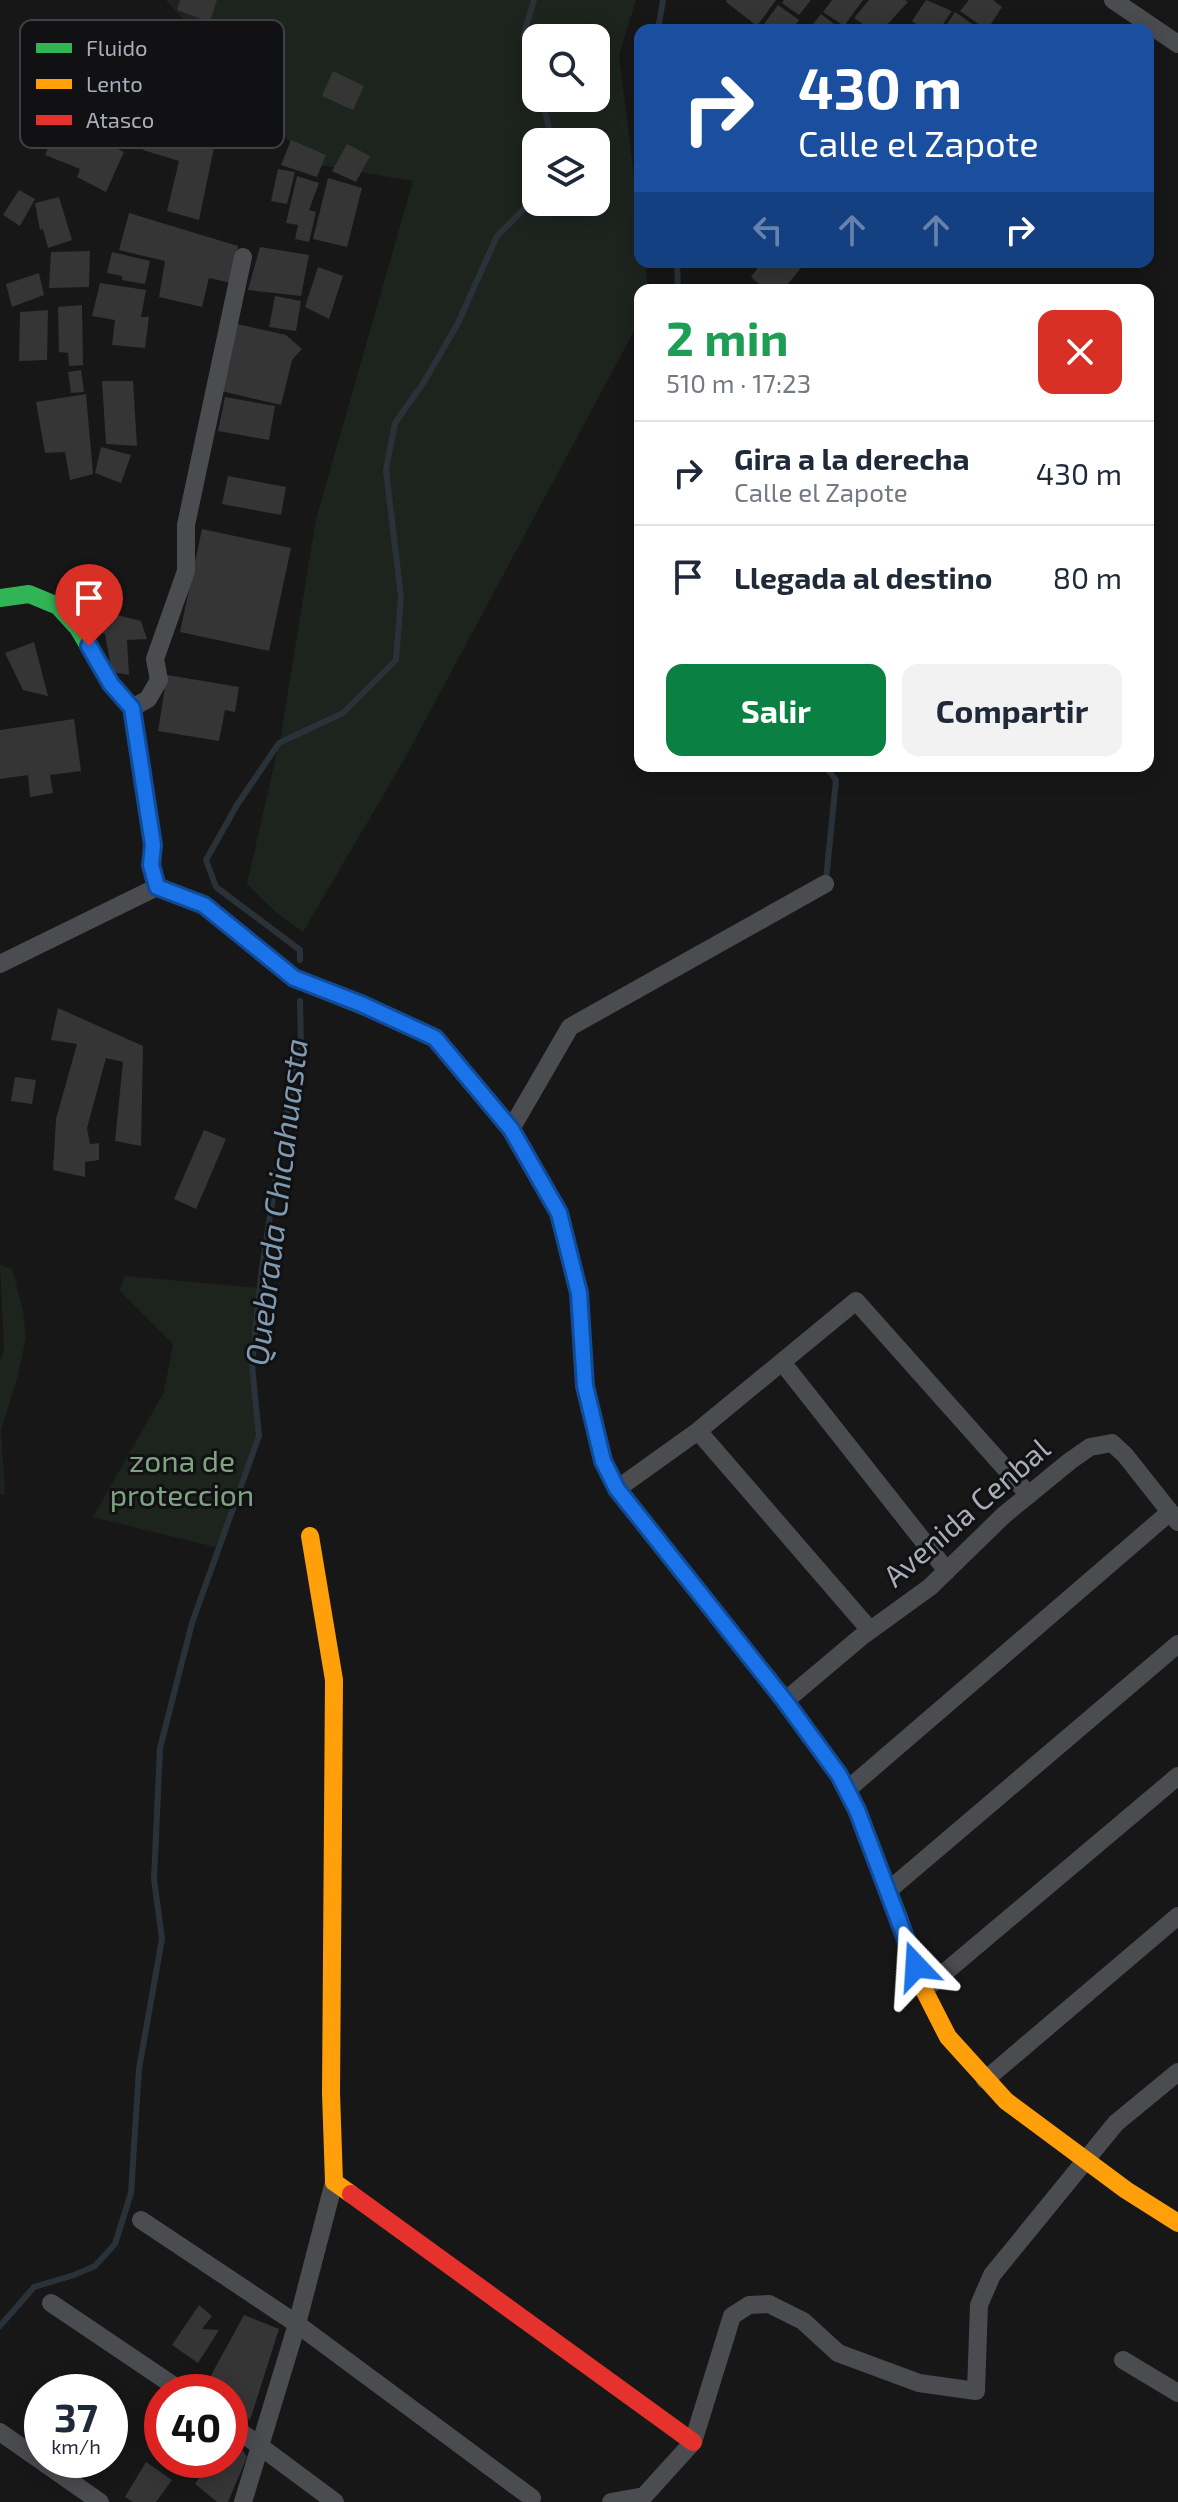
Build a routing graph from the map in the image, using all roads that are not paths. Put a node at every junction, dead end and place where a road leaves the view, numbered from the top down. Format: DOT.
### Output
graph roads {
  1 [pos="1113,0"];
  2 [pos="1148,24"];
  3 [pos="1154,28"];
  4 [pos="1178,44"];
  5 [pos="243,257"];
  6 [pos="0,598"];
  7 [pos="132,708"];
  8 [pos="825,884"];
  9 [pos="157,887"];
  10 [pos="0,964"];
  11 [pos="511,1129"];
  12 [pos="782,1362"];
  13 [pos="698,1431"];
  14 [pos="617,1489"];
  15 [pos="1029,1495"];
  16 [pos="1174,1517"];
  17 [pos="310,1536"];
  18 [pos="947,1571"];
  19 [pos="870,1630"];
  20 [pos="1178,1644"];
  21 [pos="785,1701"];
  22 [pos="1178,1776"];
  23 [pos="847,1790"];
  24 [pos="889,1890"];
  25 [pos="1178,1916"];
  26 [pos="924,1990"];
  27 [pos="1178,2072"];
  28 [pos="985,2080"];
  29 [pos="1084,2159"];
  30 [pos="334,2182"];
  31 [pos="141,2220"];
  32 [pos="1178,2223"];
  33 [pos="51,2303"];
  34 [pos="297,2324"];
  35 [pos="1123,2360"];
  36 [pos="156,2374"];
  37 [pos="1178,2393"];
  38 [pos="0,2432"];
  39 [pos="248,2436"];
  40 [pos="693,2442"];
  41 [pos="260,2444"];
  42 [pos="534,2501"];
  43 [pos="100,2502"];
  44 [pos="243,2502"];
  45 [pos="335,2502"];
  46 [pos="611,2502"];
  1 -- 2 [label="street"];
  3 -- 4 [label="street"];
  5 -- 7 [label="street"];
  6 -- 7 [label="street"];
  7 -- 9 [label="street"];
  8 -- 11 [label="street"];
  9 -- 10 [label="street"];
  9 -- 11 [label="street"];
  11 -- 14 [label="street"];
  12 -- 13 [label="street"];
  12 -- 15 [label="street"];
  12 -- 18 [label="street"];
  13 -- 14 [label="street"];
  13 -- 19 [label="street"];
  14 -- 21 [label="street"];
  15 -- 16 [label="street, Avenida Cenbal"];
  15 -- 18 [label="street, Avenida Cenbal"];
  16 -- 23 [label="street"];
  17 -- 30 [label="street"];
  18 -- 19 [label="street, Avenida Cenbal"];
  19 -- 21 [label="street, Avenida Cenbal"];
  20 -- 24 [label="street"];
  21 -- 23 [label="street"];
  22 -- 26 [label="street"];
  23 -- 24 [label="street"];
  24 -- 26 [label="street"];
  25 -- 28 [label="street"];
  26 -- 28 [label="street"];
  27 -- 29 [label="street"];
  28 -- 29 [label="street"];
  29 -- 32 [label="street"];
  29 -- 40 [label="street"];
  30 -- 34 [label="street"];
  30 -- 40 [label="street"];
  31 -- 34 [label="street"];
  33 -- 36 [label="street"];
  34 -- 41 [label="street"];
  34 -- 42 [label="street"];
  35 -- 37 [label="street"];
  38 -- 43 [label="street"];
  39 -- 41 [label="street"];
  40 -- 46 [label="street"];
  41 -- 44 [label="street"];
  41 -- 45 [label="street"];
}
